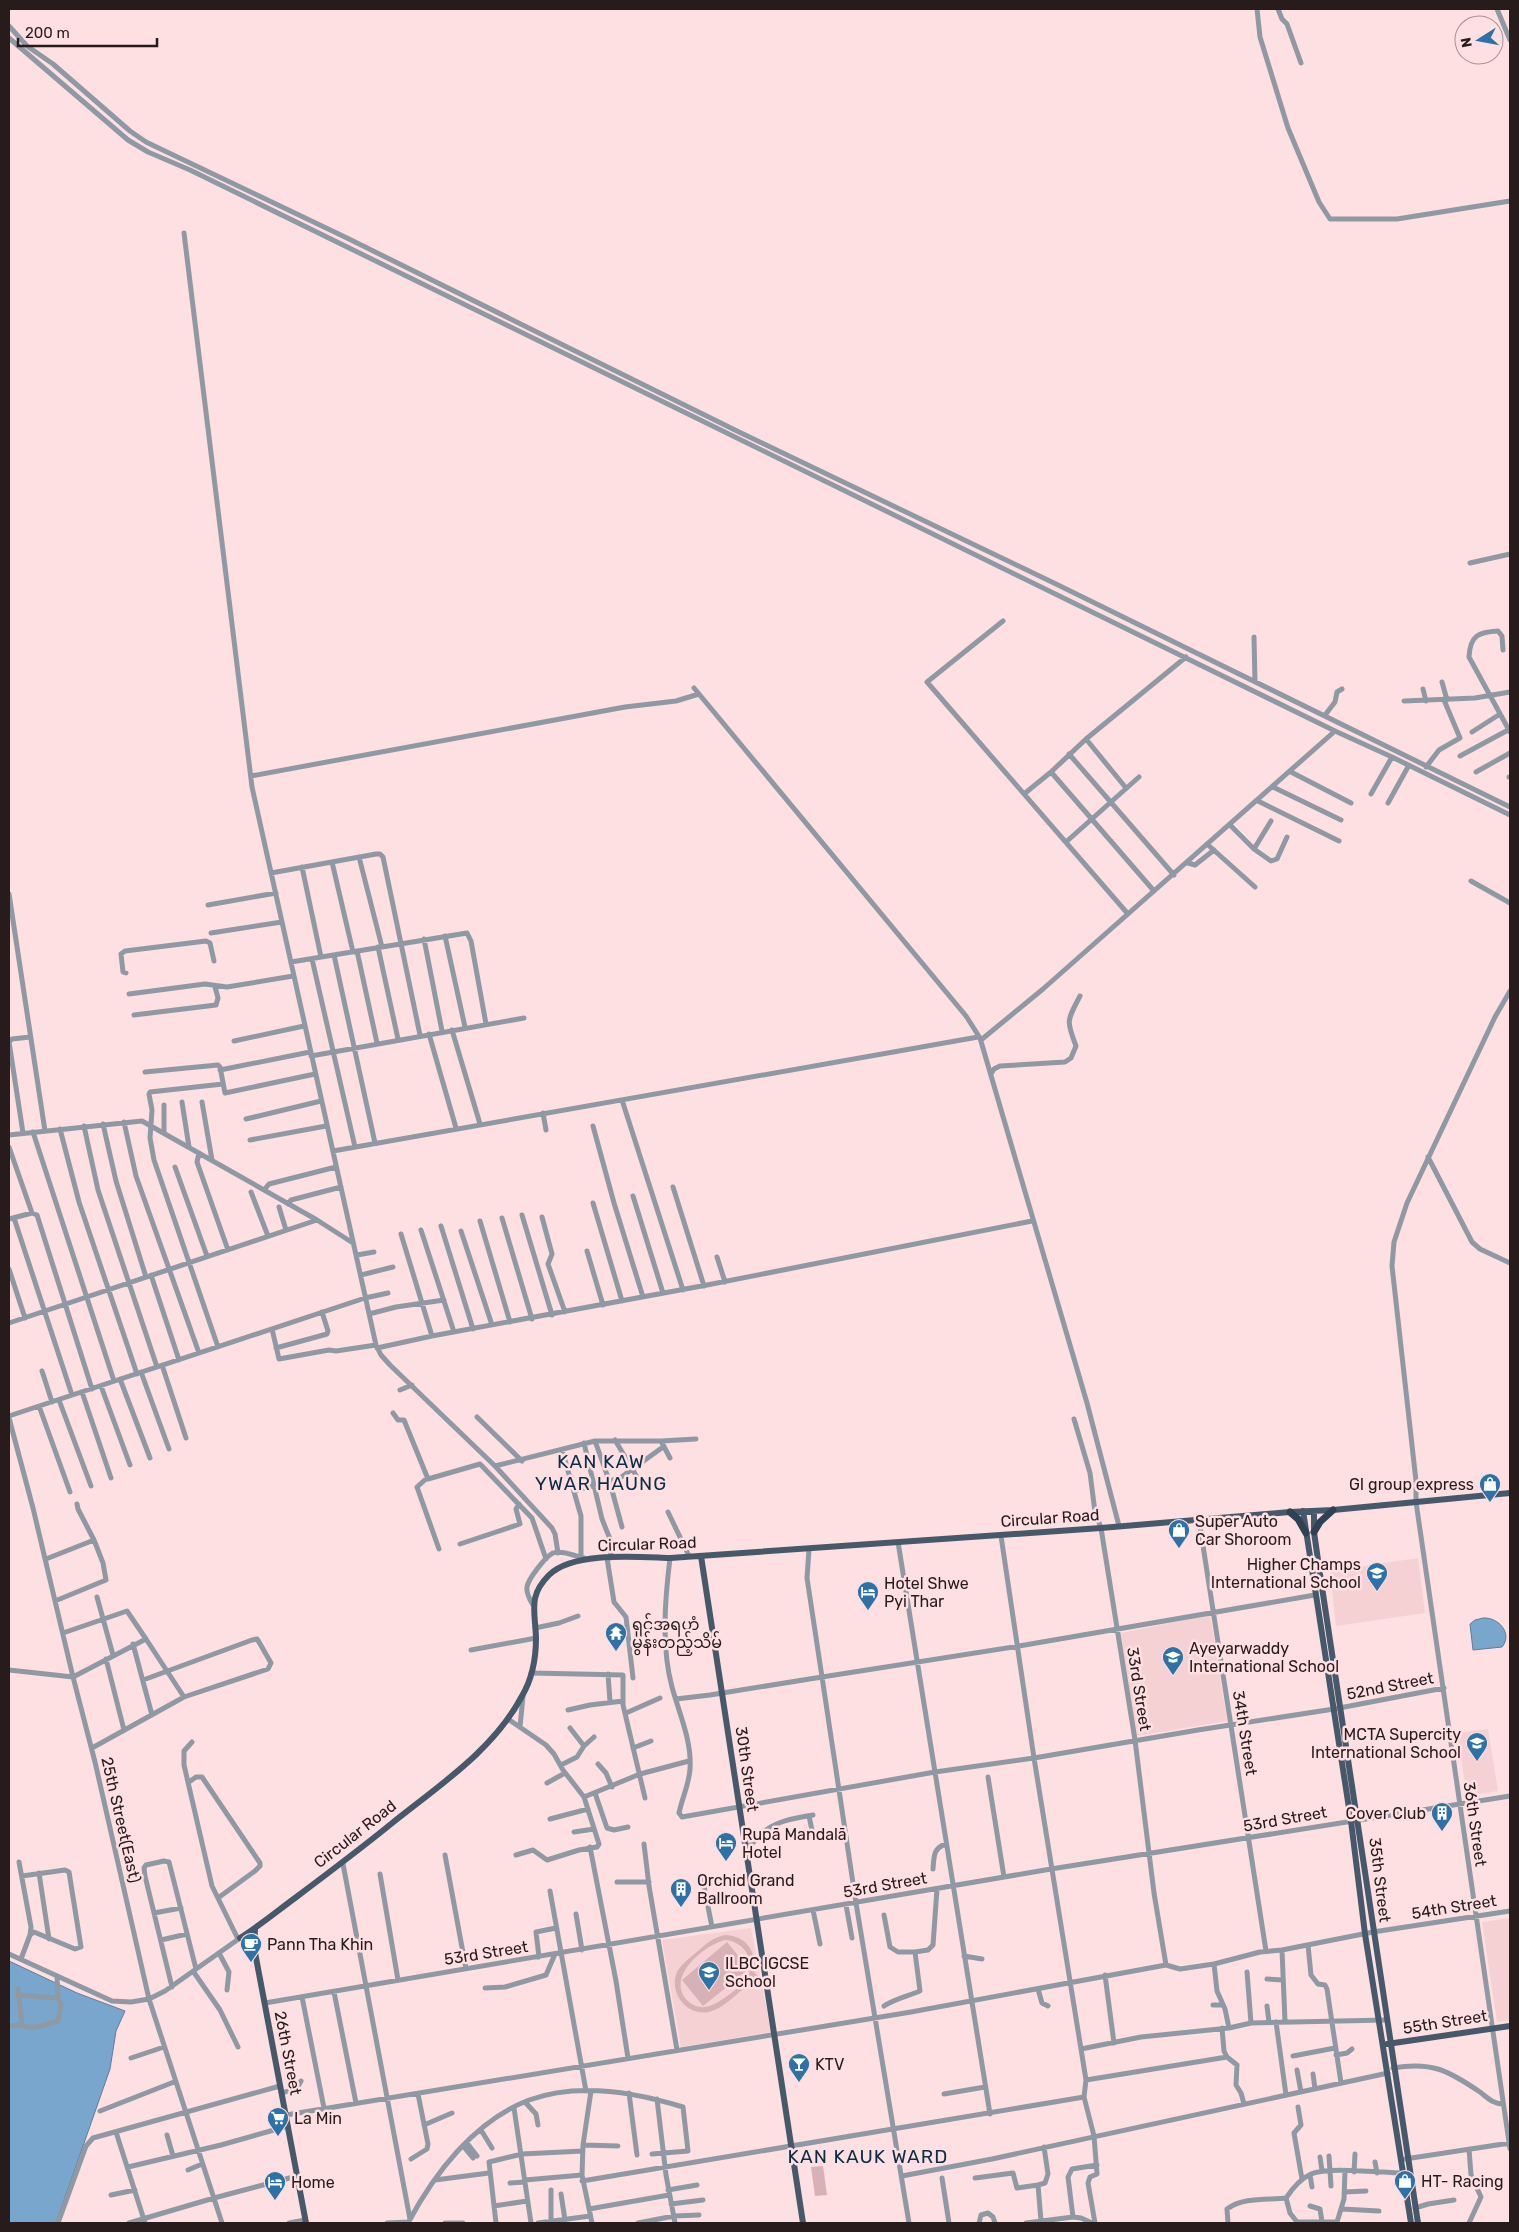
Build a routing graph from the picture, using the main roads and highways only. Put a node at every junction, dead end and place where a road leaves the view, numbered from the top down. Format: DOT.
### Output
graph roads {
  1 [pos="1510,1493"];
  2 [pos="1333,1510"];
  3 [pos="1314,1511"];
  4 [pos="1290,1512"];
  5 [pos="1303,1512"];
  6 [pos="1310,1533"];
  7 [pos="701,1556"];
  8 [pos="1320,1574"];
  9 [pos="1312,1575"];
  10 [pos="1337,1709"];
  11 [pos="1355,1820"];
  12 [pos="255,1928"];
  13 [pos="254,1947"];
  14 [pos="1383,2021"];
  15 [pos="1510,2026"];
  16 [pos="1387,2044"];
  17 [pos="1405,2159"];
  18 [pos="305,2222"];
  19 [pos="803,2223"];
  20 [pos="1412,2223"];
  21 [pos="1418,2223"];
  1 -- 2 [label="main road, Circular Road"];
  2 -- 3 [label="main road, Circular Road"];
  2 -- 6 [label="highway"];
  3 -- 5 [label="main road, Circular Road"];
  3 -- 6 [label="main road, 35th Street"];
  4 -- 5 [label="main road, Circular Road"];
  4 -- 6 [label="highway"];
  4 -- 7 [label="main road, Circular Road"];
  5 -- 6 [label="main road, 35th Street"];
  6 -- 8 [label="main road, 35th Street"];
  6 -- 9 [label="main road, 35th Street"];
  7 -- 12 [label="main road, Circular Road"];
  7 -- 19 [label="main road, 30th Street"];
  8 -- 9 [label="main road"];
  8 -- 10 [label="main road, 35th Street"];
  9 -- 10 [label="main road, 35th Street"];
  10 -- 11 [label="main road, 35th Street"];
  11 -- 14 [label="main road, 35th Street"];
  11 -- 14 [label="main road"];
  12 -- 13 [label="main road, 26th Street"];
  12 -- 13 [label="main road, Circular Road"];
  13 -- 18 [label="main road, 26th Street"];
  14 -- 16 [label="main road"];
  15 -- 16 [label="main road, 55th Street"];
  16 -- 17 [label="main road"];
  17 -- 20 [label="main road"];
  17 -- 21 [label="main road"];
}
